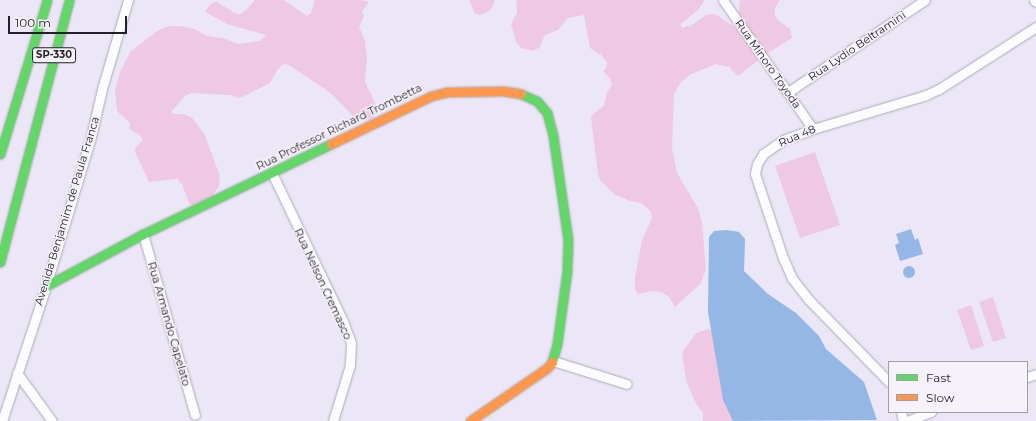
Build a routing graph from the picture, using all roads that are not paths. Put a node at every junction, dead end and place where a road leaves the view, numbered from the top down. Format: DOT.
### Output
graph roads {
  1 [pos="47,0"];
  2 [pos="69,0"];
  3 [pos="128,0"];
  4 [pos="723,0"];
  5 [pos="925,0"];
  6 [pos="1036,27"];
  7 [pos="788,92"];
  8 [pos="813,129"];
  9 [pos="0,154"];
  10 [pos="272,173"];
  11 [pos="144,234"];
  12 [pos="0,262"];
  13 [pos="46,286"];
  14 [pos="553,360"];
  15 [pos="17,373"];
  16 [pos="888,381"];
  17 [pos="627,384"];
  18 [pos="195,415"];
  19 [pos="926,416"];
  20 [pos="2,421"];
  21 [pos="52,421"];
  22 [pos="333,421"];
  23 [pos="470,421"];
  24 [pos="907,421"];
  1 -- 9 [label="main road, SP-330"];
  2 -- 12 [label="main road, SP-330"];
  3 -- 13 [label="street, Avenida Benjamim de Paula Franca"];
  4 -- 7 [label="street, Rua Minoro Toyoda"];
  5 -- 7 [label="street, Rua Lydio Beltramini"];
  6 -- 8 [label="street, Rua 48"];
  7 -- 8 [label="street, Rua Minoro Toyoda"];
  8 -- 16 [label="street, Rua 48"];
  10 -- 11 [label="main road, Rua Professor Richard Trombetta"];
  10 -- 14 [label="main road, Rua Professor Richard Trombetta"];
  10 -- 22 [label="street, Rua Nelson Cremasco"];
  11 -- 13 [label="main road, Rua Professor Richard Trombetta"];
  11 -- 18 [label="street, Rua Armando Capelato"];
  13 -- 15 [label="street, Avenida Benjamim de Paula Franca"];
  14 -- 17 [label="street"];
  14 -- 23 [label="main road"];
  15 -- 20 [label="street, Avenida Benjamim de Paula Franca"];
  15 -- 21 [label="street"];
  19 -- 24 [label="street"];
}
